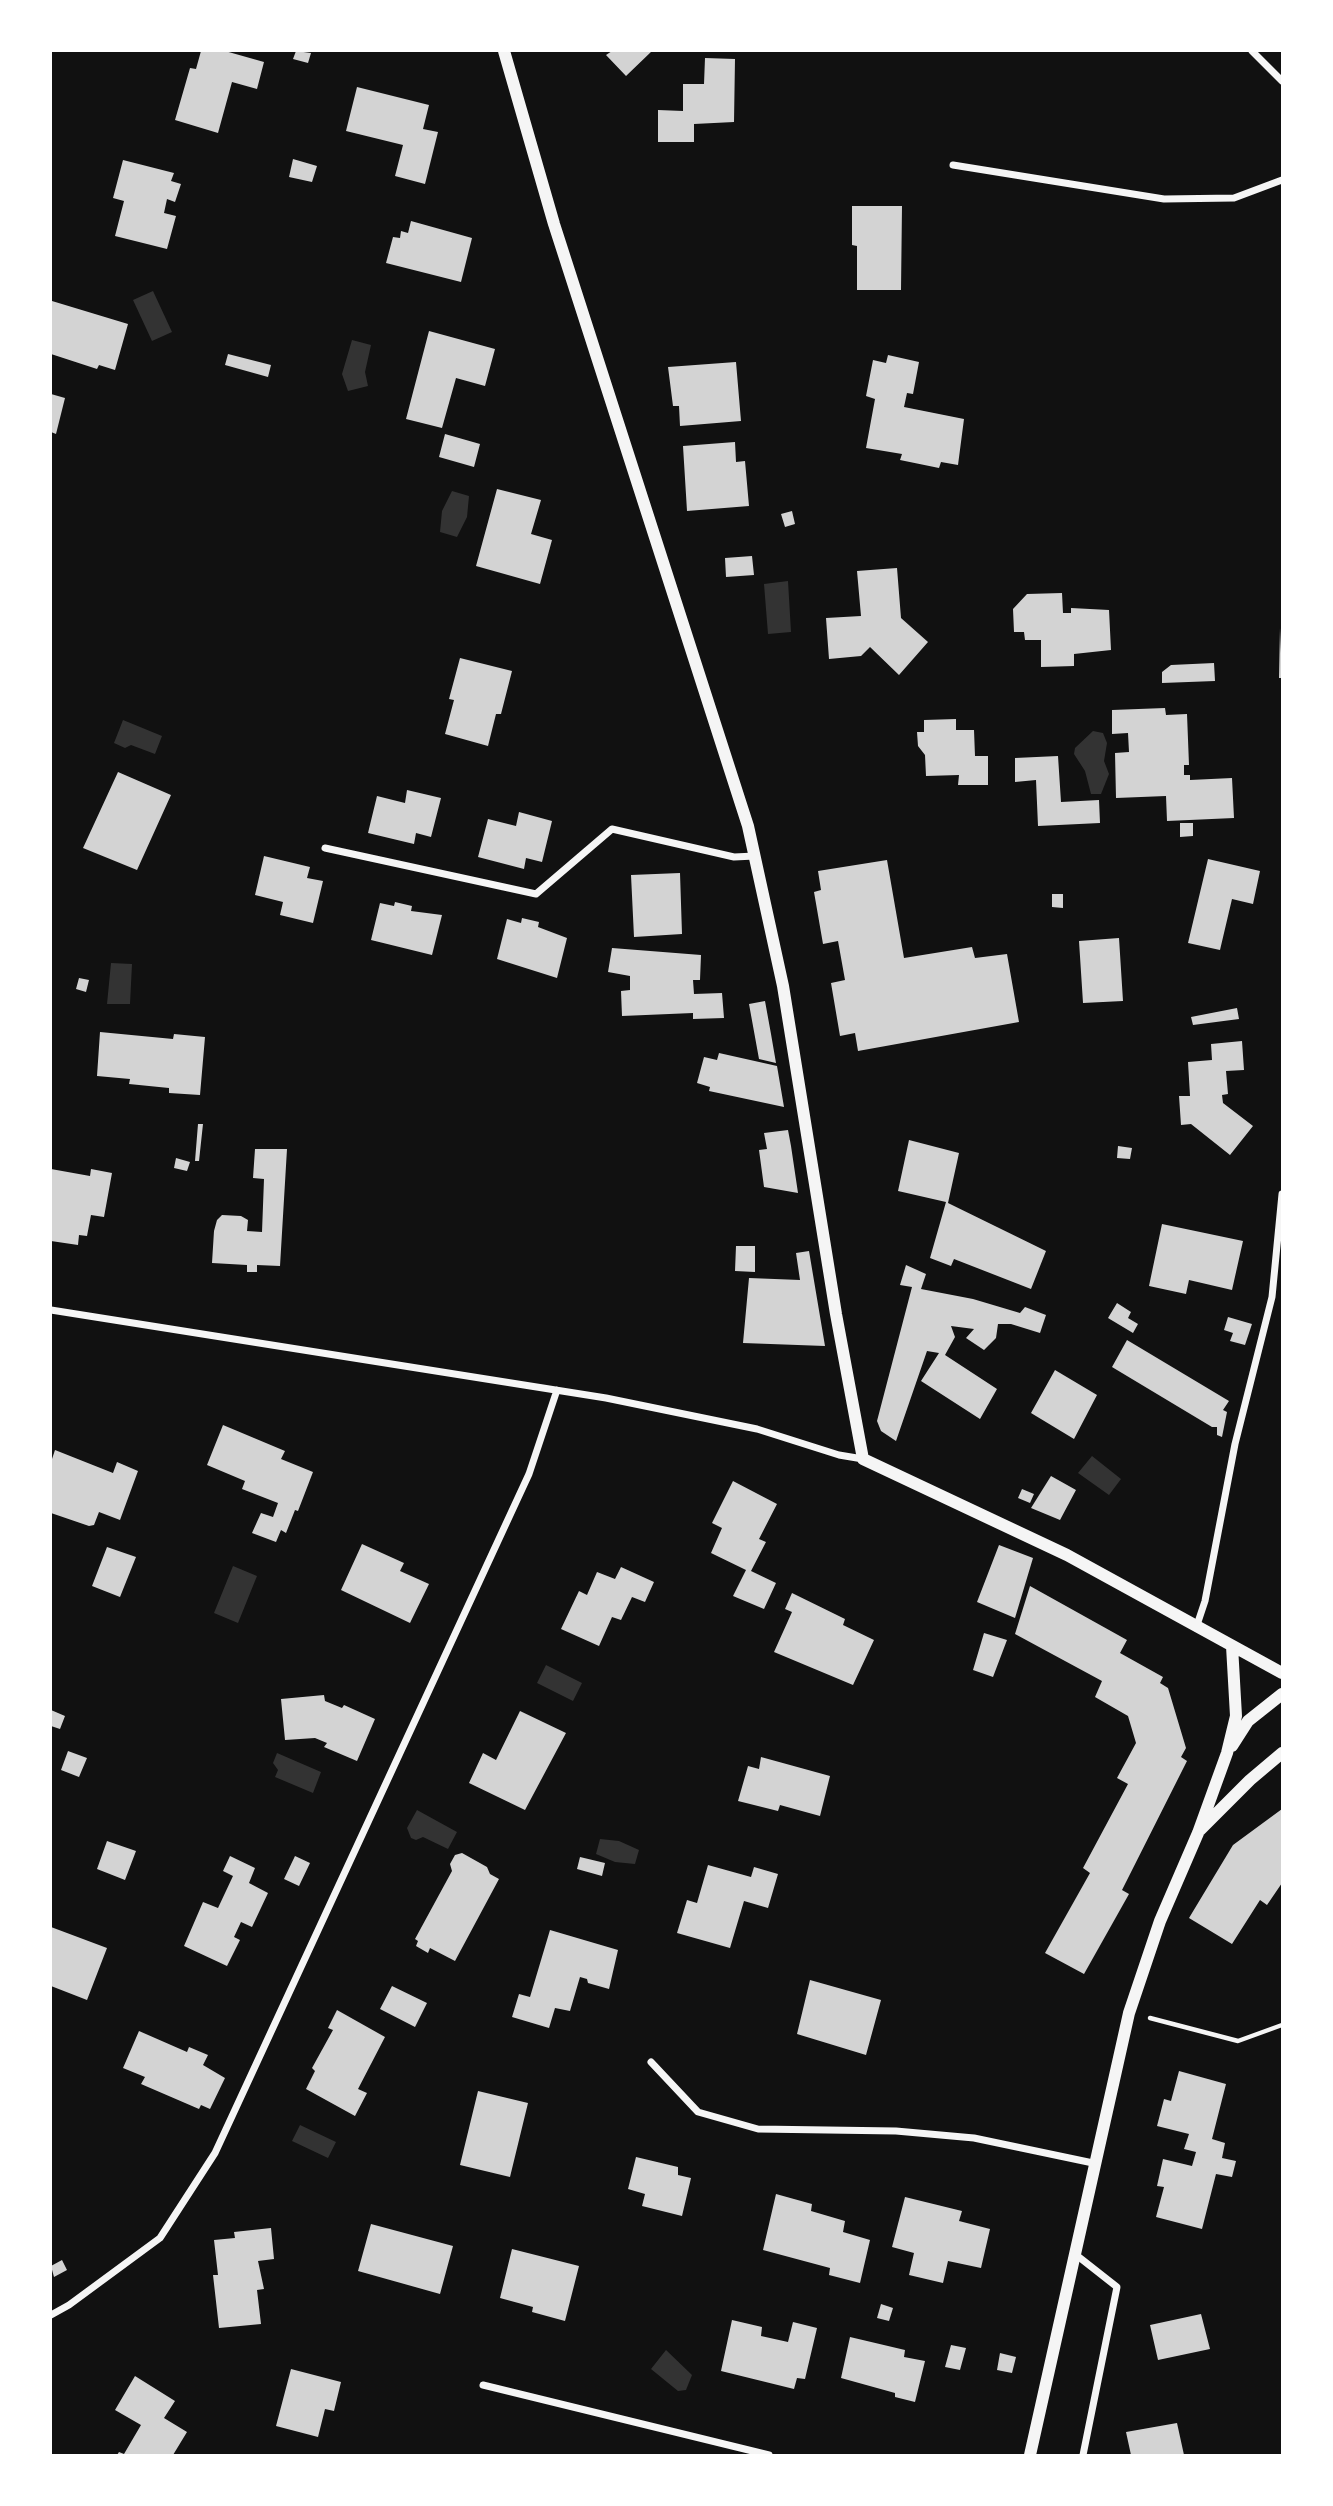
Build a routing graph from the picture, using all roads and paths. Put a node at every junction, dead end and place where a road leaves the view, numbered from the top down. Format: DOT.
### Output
graph roads {
  1 [pos="504,51"];
  2 [pos="1252,51"];
  3 [pos="1282,81"];
  4 [pos="953,166"];
  5 [pos="1282,180"];
  6 [pos="325,848"];
  7 [pos="755,856"];
  8 [pos="1282,1194"];
  9 [pos="51,1310"];
  10 [pos="557,1390"];
  11 [pos="863,1459"];
  12 [pos="1196,1628"];
  13 [pos="1232,1646"];
  14 [pos="1282,1673"];
  15 [pos="1282,1695"];
  16 [pos="1227,1754"];
  17 [pos="1282,1754"];
  18 [pos="1198,1833"];
  19 [pos="1129,2013"];
  20 [pos="1282,2025"];
  21 [pos="651,2062"];
  22 [pos="1093,2163"];
  23 [pos="1074,2253"];
  24 [pos="51,2315"];
  25 [pos="483,2385"];
  26 [pos="769,2455"];
  27 [pos="1030,2455"];
  28 [pos="1083,2455"];
  1 -- 7 [label="street"];
  2 -- 3 [label="street"];
  4 -- 5 [label="street"];
  6 -- 7 [label="street"];
  7 -- 11 [label="street"];
  8 -- 12 [label="street"];
  9 -- 10 [label="street"];
  10 -- 11 [label="street"];
  10 -- 24 [label="street"];
  11 -- 12 [label="street"];
  12 -- 13 [label="street"];
  13 -- 14 [label="street"];
  13 -- 16 [label="street"];
  15 -- 16 [label="street"];
  16 -- 18 [label="street"];
  17 -- 18 [label="street"];
  18 -- 19 [label="street"];
  19 -- 20 [label="path"];
  19 -- 22 [label="street"];
  21 -- 22 [label="street"];
  22 -- 23 [label="street"];
  23 -- 27 [label="street"];
  23 -- 28 [label="street"];
  25 -- 26 [label="street"];
}
